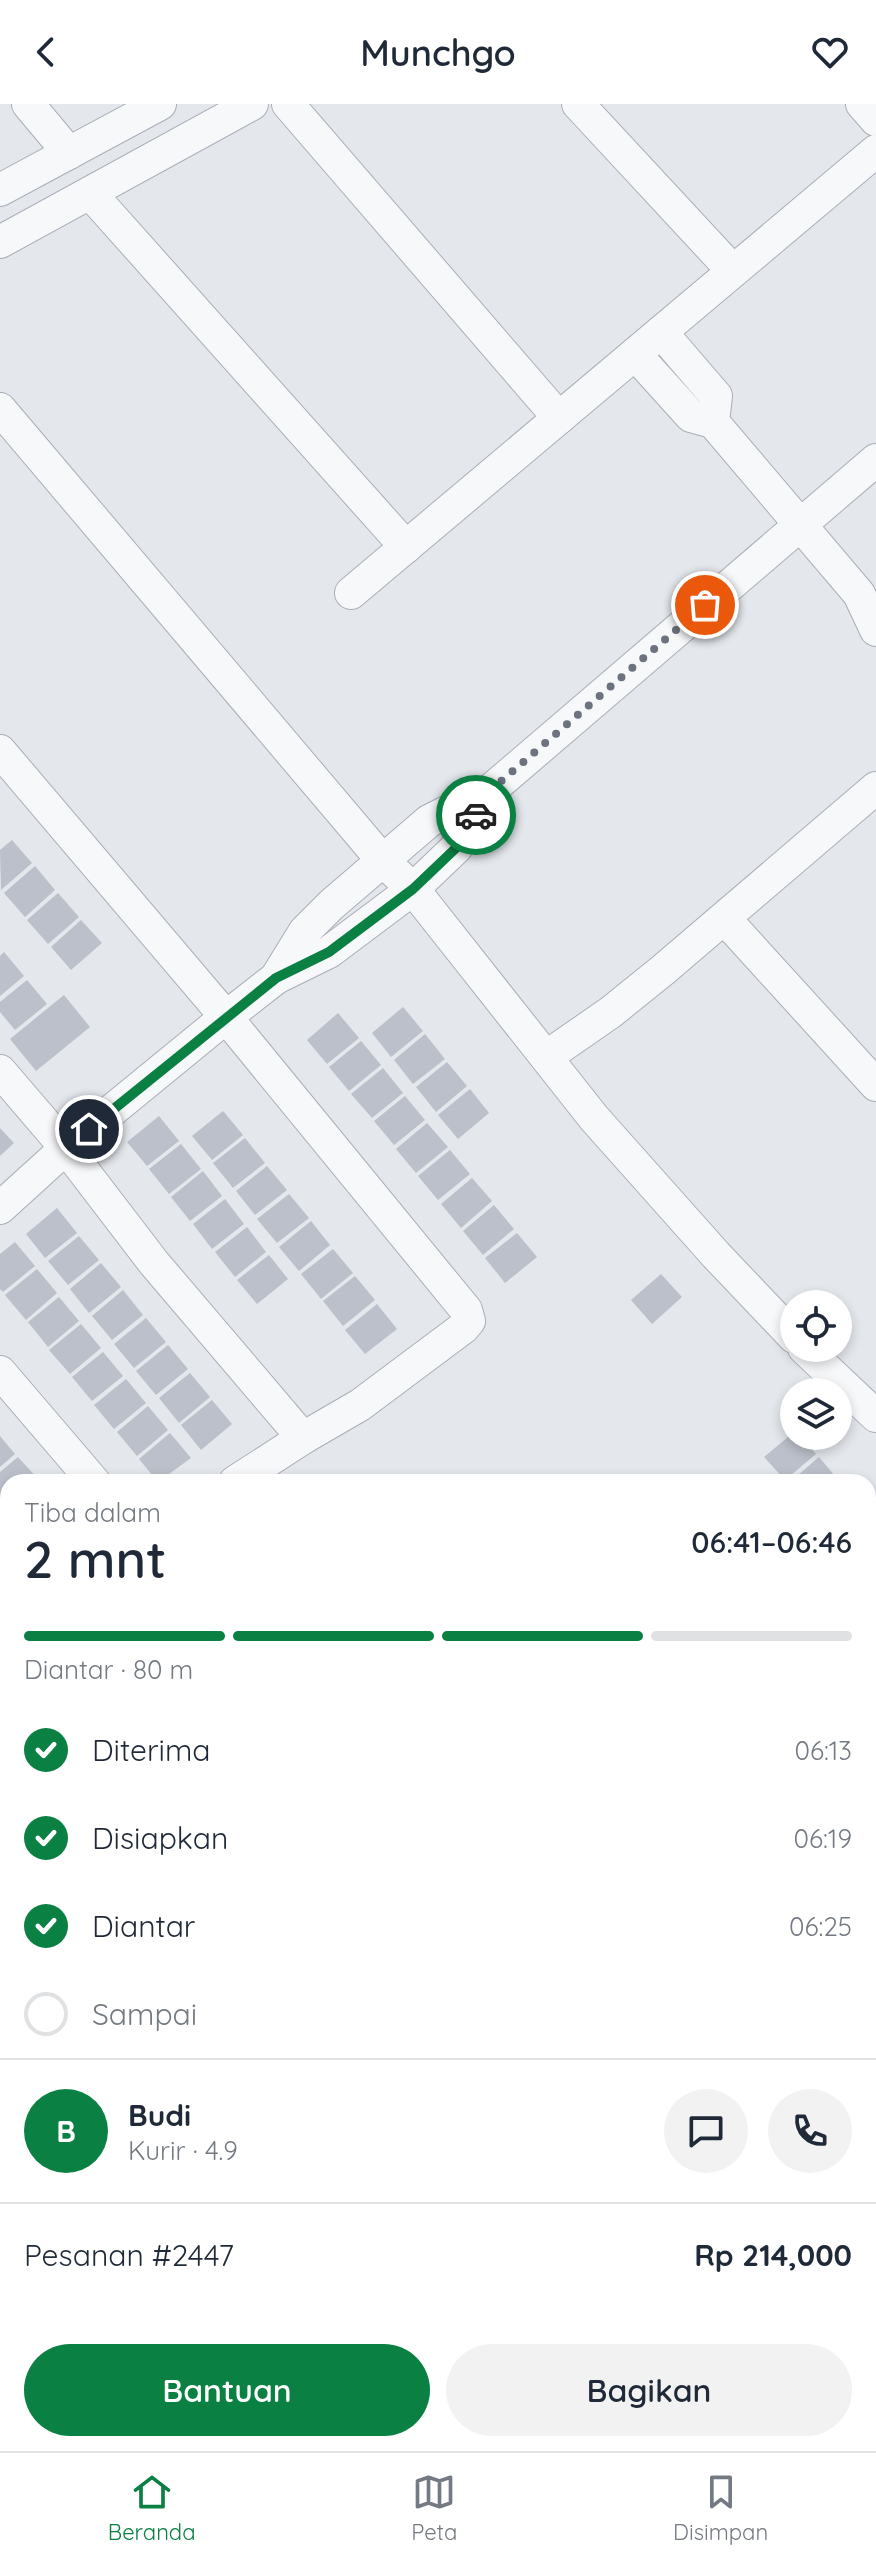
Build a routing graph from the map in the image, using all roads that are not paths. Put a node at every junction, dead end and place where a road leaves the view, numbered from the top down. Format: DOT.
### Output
graph roads {
  1 [pos="28,104"];
  2 [pos="160,104"];
  3 [pos="252,104"];
  4 [pos="288,104"];
  5 [pos="578,104"];
  6 [pos="862,104"];
  7 [pos="876,120"];
  8 [pos="876,151"];
  9 [pos="69,153"];
  10 [pos="0,190"];
  11 [pos="90,193"];
  12 [pos="0,242"];
  13 [pos="733,271"];
  14 [pos="661,332"];
  15 [pos="635,354"];
  16 [pos="0,409"];
  17 [pos="559,418"];
  18 [pos="713,422"];
  19 [pos="876,460"];
  20 [pos="800,524"];
  21 [pos="406,547"];
  22 [pos="351,593"];
  23 [pos="867,598"];
  24 [pos="876,630"];
  25 [pos="0,751"];
  26 [pos="492,789"];
  27 [pos="875,792"];
  28 [pos="383,861"];
  29 [pos="413,889"];
  30 [pos="725,919"];
  31 [pos="276,978"];
  32 [pos="226,1017"];
  33 [pos="546,1057"];
  34 [pos="0,1071"];
  35 [pos="876,1085"];
  36 [pos="66,1148"];
  37 [pos="0,1208"];
  38 [pos="780,1322"];
  39 [pos="819,1362"];
  40 [pos="0,1372"];
  41 [pos="876,1416"];
  42 [pos="303,1438"];
  43 [pos="87,1474"];
  44 [pos="247,1474"];
  1 -- 9 [label="street"];
  2 -- 9 [label="street"];
  3 -- 11 [label="street"];
  4 -- 17 [label="street"];
  5 -- 13 [label="street"];
  6 -- 7 [label="street"];
  8 -- 13 [label="street"];
  9 -- 10 [label="street"];
  11 -- 12 [label="street"];
  11 -- 21 [label="street"];
  13 -- 14 [label="street"];
  14 -- 15 [label="street"];
  14 -- 18 [label="street"];
  15 -- 17 [label="street"];
  15 -- 18 [label="street"];
  16 -- 28 [label="street"];
  17 -- 21 [label="street"];
  18 -- 20 [label="street"];
  19 -- 20 [label="street"];
  20 -- 23 [label="street"];
  20 -- 26 [label="street"];
  21 -- 22 [label="street"];
  23 -- 24 [label="street"];
  25 -- 32 [label="street"];
  26 -- 28 [label="street"];
  26 -- 29 [label="street"];
  27 -- 30 [label="street"];
  28 -- 29 [label="street"];
  28 -- 31 [label="street"];
  29 -- 31 [label="street"];
  29 -- 33 [label="street"];
  30 -- 33 [label="street"];
  30 -- 35 [label="street"];
  31 -- 32 [label="street"];
  32 -- 36 [label="street"];
  32 -- 42 [label="street"];
  33 -- 38 [label="street"];
  34 -- 36 [label="street"];
  36 -- 37 [label="street"];
  36 -- 42 [label="street"];
  39 -- 41 [label="street"];
  40 -- 43 [label="street"];
  42 -- 44 [label="street"];
}
